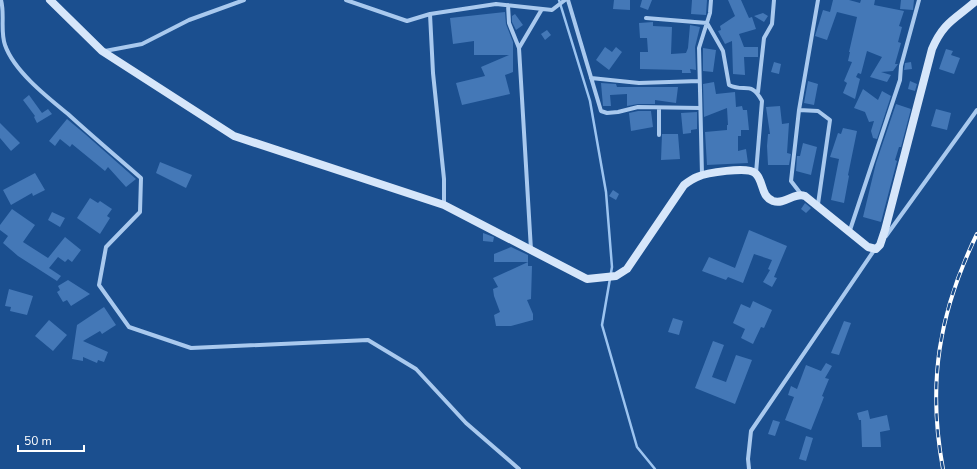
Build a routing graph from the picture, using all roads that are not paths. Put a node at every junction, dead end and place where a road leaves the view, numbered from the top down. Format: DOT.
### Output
graph roads {
  1 [pos="1,0"];
  2 [pos="50,0"];
  3 [pos="244,0"];
  4 [pos="346,0"];
  5 [pos="711,0"];
  6 [pos="774,0"];
  7 [pos="818,0"];
  8 [pos="919,0"];
  9 [pos="975,0"];
  10 [pos="566,1"];
  11 [pos="496,2"];
  12 [pos="508,5"];
  13 [pos="542,9"];
  14 [pos="430,14"];
  15 [pos="646,18"];
  16 [pos="707,23"];
  17 [pos="519,48"];
  18 [pos="102,51"];
  19 [pos="591,78"];
  20 [pos="699,81"];
  21 [pos="758,92"];
  22 [pos="659,108"];
  23 [pos="700,108"];
  24 [pos="799,110"];
  25 [pos="977,110"];
  26 [pos="659,135"];
  27 [pos="756,173"];
  28 [pos="702,175"];
  29 [pos="802,195"];
  30 [pos="818,204"];
  31 [pos="444,205"];
  32 [pos="850,230"];
  33 [pos="882,241"];
  34 [pos="876,249"];
  35 [pos="531,250"];
  36 [pos="519,469"];
  37 [pos="749,469"];
  1 -- 36 [label="street"];
  2 -- 18 [label="main road"];
  3 -- 18 [label="street"];
  4 -- 14 [label="street"];
  5 -- 16 [label="street"];
  6 -- 21 [label="street"];
  7 -- 24 [label="street"];
  8 -- 32 [label="street"];
  9 -- 33 [label="main road"];
  10 -- 13 [label="street"];
  10 -- 19 [label="street"];
  11 -- 12 [label="street"];
  11 -- 14 [label="street"];
  12 -- 13 [label="street"];
  12 -- 17 [label="street"];
  13 -- 17 [label="street"];
  14 -- 31 [label="street"];
  15 -- 16 [label="street"];
  16 -- 20 [label="street"];
  16 -- 21 [label="street"];
  17 -- 35 [label="street"];
  18 -- 31 [label="main road"];
  19 -- 20 [label="street"];
  19 -- 22 [label="street"];
  20 -- 23 [label="street"];
  21 -- 27 [label="street"];
  22 -- 23 [label="street"];
  22 -- 26 [label="street"];
  23 -- 28 [label="street"];
  24 -- 29 [label="street"];
  24 -- 30 [label="street"];
  25 -- 33 [label="street"];
  27 -- 28 [label="main road"];
  27 -- 29 [label="main road"];
  28 -- 35 [label="main road"];
  29 -- 30 [label="main road"];
  30 -- 32 [label="main road"];
  31 -- 35 [label="main road"];
  32 -- 34 [label="main road"];
  33 -- 34 [label="main road"];
  34 -- 37 [label="street"];
}
